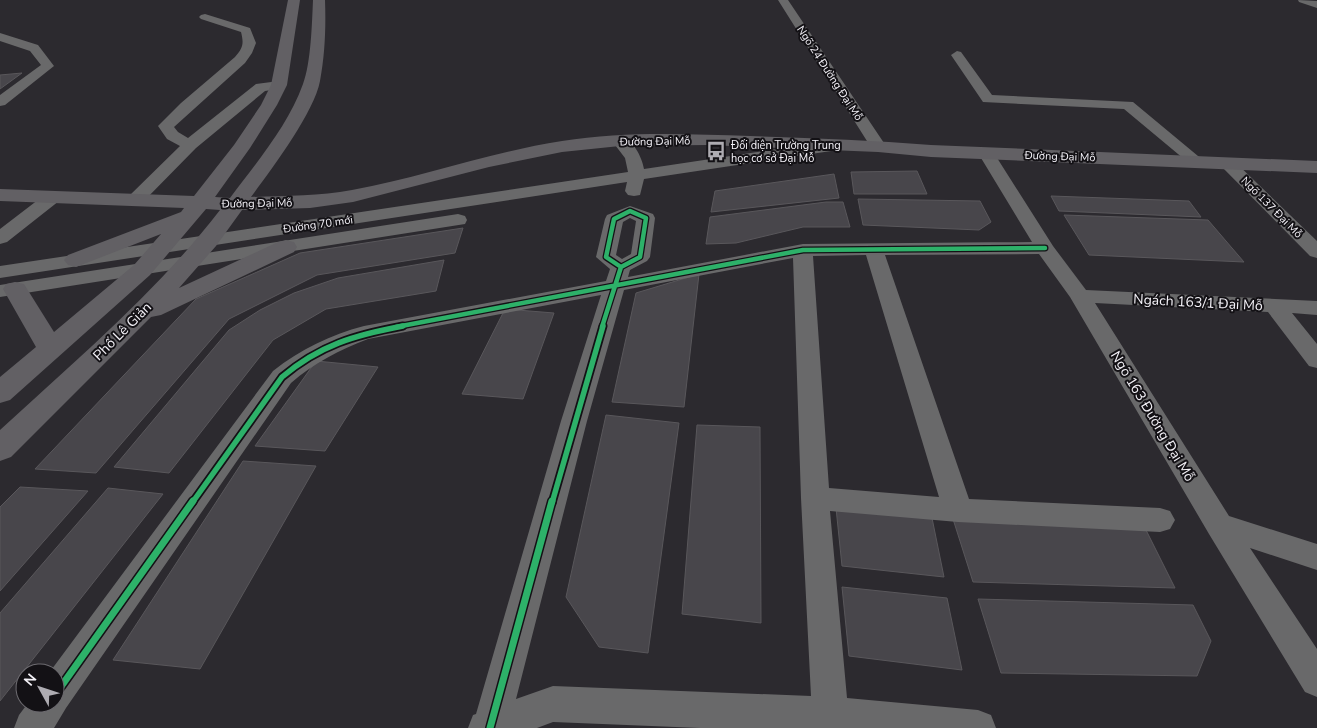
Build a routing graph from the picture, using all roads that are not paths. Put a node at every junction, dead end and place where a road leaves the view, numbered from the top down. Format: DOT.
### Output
graph roads {
  1 [pos="294,0"];
  2 [pos="319,0"];
  3 [pos="783,0"];
  4 [pos="1303,0"];
  5 [pos="1317,6"];
  6 [pos="205,17"];
  7 [pos="1,38"];
  8 [pos="957,55"];
  9 [pos="279,84"];
  10 [pos="0,102"];
  11 [pos="620,141"];
  12 [pos="190,144"];
  13 [pos="838,145"];
  14 [pos="878,146"];
  15 [pos="986,153"];
  16 [pos="1196,161"];
  17 [pos="1227,163"];
  18 [pos="1317,167"];
  19 [pos="636,184"];
  20 [pos="0,195"];
  21 [pos="53,198"];
  22 [pos="135,200"];
  23 [pos="235,204"];
  24 [pos="196,209"];
  25 [pos="630,211"];
  26 [pos="0,238"];
  27 [pos="208,241"];
  28 [pos="163,246"];
  29 [pos="286,247"];
  30 [pos="1046,248"];
  31 [pos="803,250"];
  32 [pos="874,251"];
  33 [pos="1317,252"];
  34 [pos="76,260"];
  35 [pos="188,263"];
  36 [pos="142,270"];
  37 [pos="618,276"];
  38 [pos="5,284"];
  39 [pos="1080,296"];
  40 [pos="1275,306"];
  41 [pos="1317,308"];
  42 [pos="137,318"];
  43 [pos="51,349"];
  44 [pos="1317,360"];
  45 [pos="0,393"];
  46 [pos="0,449"];
  47 [pos="815,498"];
  48 [pos="958,510"];
  49 [pos="1160,520"];
  50 [pos="1219,525"];
  51 [pos="1317,557"];
  52 [pos="1317,680"];
  53 [pos="65,681"];
  54 [pos="43,713"];
  55 [pos="830,715"];
  56 [pos="32,728"];
  57 [pos="489,728"];
  58 [pos="978,728"];
  1 -- 9 [label="main road"];
  2 -- 23 [label="main road, Phố Lê Giản"];
  3 -- 14 [label="street, Ngõ 24 Đường Đại Mỗ"];
  4 -- 5 [label="street"];
  6 -- 12 [label="street"];
  7 -- 10 [label="street"];
  8 -- 16 [label="street"];
  9 -- 12 [label="street"];
  9 -- 24 [label="main road"];
  11 -- 13 [label="main road, Đường Đại Mỗ"];
  11 -- 19 [label="street"];
  11 -- 23 [label="main road, Đường Đại Mỗ"];
  12 -- 22 [label="street"];
  13 -- 14 [label="main road, Đường Đại Mỗ"];
  13 -- 19 [label="street"];
  14 -- 15 [label="main road, Đường Đại Mỗ"];
  15 -- 16 [label="main road, Đường Đại Mỗ"];
  15 -- 30 [label="street, Ngõ 163 Đường Đại Mỗ"];
  16 -- 17 [label="main road, Đường Đại Mỗ"];
  17 -- 18 [label="main road, Đường Đại Mỗ"];
  17 -- 33 [label="street, Ngõ 137 Đại Mỗ"];
  19 -- 25 [label="street"];
  19 -- 27 [label="street, Đường 70 mới"];
  19 -- 29 [label="street, Đường 70 mới"];
  20 -- 21 [label="main road, Đường Đại Mỗ"];
  21 -- 22 [label="main road, Đường Đại Mỗ"];
  21 -- 26 [label="street"];
  22 -- 24 [label="main road, Đường Đại Mỗ"];
  23 -- 24 [label="main road, Đường Đại Mỗ"];
  23 -- 27 [label="main road, Phố Lê Giản"];
  24 -- 28 [label="main road"];
  24 -- 34 [label="main road"];
  25 -- 37 [label="street"];
  25 -- 37 [label="street"];
  27 -- 28 [label="street, Đường 70 mới"];
  27 -- 35 [label="main road, Phố Lê Giản"];
  28 -- 34 [label="street, Đường 70 mới"];
  28 -- 36 [label="main road"];
  29 -- 35 [label="street, Đường 70 mới"];
  29 -- 42 [label="main road"];
  30 -- 32 [label="street"];
  30 -- 39 [label="street, Ngõ 163 Đường Đại Mỗ"];
  31 -- 32 [label="street"];
  31 -- 37 [label="street"];
  31 -- 47 [label="street"];
  32 -- 48 [label="street"];
  34 -- 38 [label="street, Đường 70 mới"];
  35 -- 36 [label="street, Đường 70 mới"];
  35 -- 42 [label="main road, Phố Lê Giản"];
  36 -- 38 [label="street, Đường 70 mới"];
  36 -- 43 [label="main road"];
  37 -- 53 [label="street"];
  37 -- 57 [label="street"];
  38 -- 43 [label="main road"];
  39 -- 40 [label="street, Ngách 163/1 Đại Mỗ"];
  39 -- 50 [label="street, Ngõ 163 Đường Đại Mỗ"];
  40 -- 41 [label="street, Ngách 163/1 Đại Mỗ"];
  40 -- 44 [label="street"];
  42 -- 46 [label="main road, Phố Lê Giản"];
  43 -- 45 [label="main road"];
  47 -- 48 [label="street"];
  47 -- 55 [label="street"];
  48 -- 49 [label="street"];
  50 -- 51 [label="street"];
  50 -- 52 [label="street, Ngõ 163 Đường Đại Mỗ"];
  54 -- 56 [label="street"];
  55 -- 57 [label="street"];
  55 -- 58 [label="street"];
}
